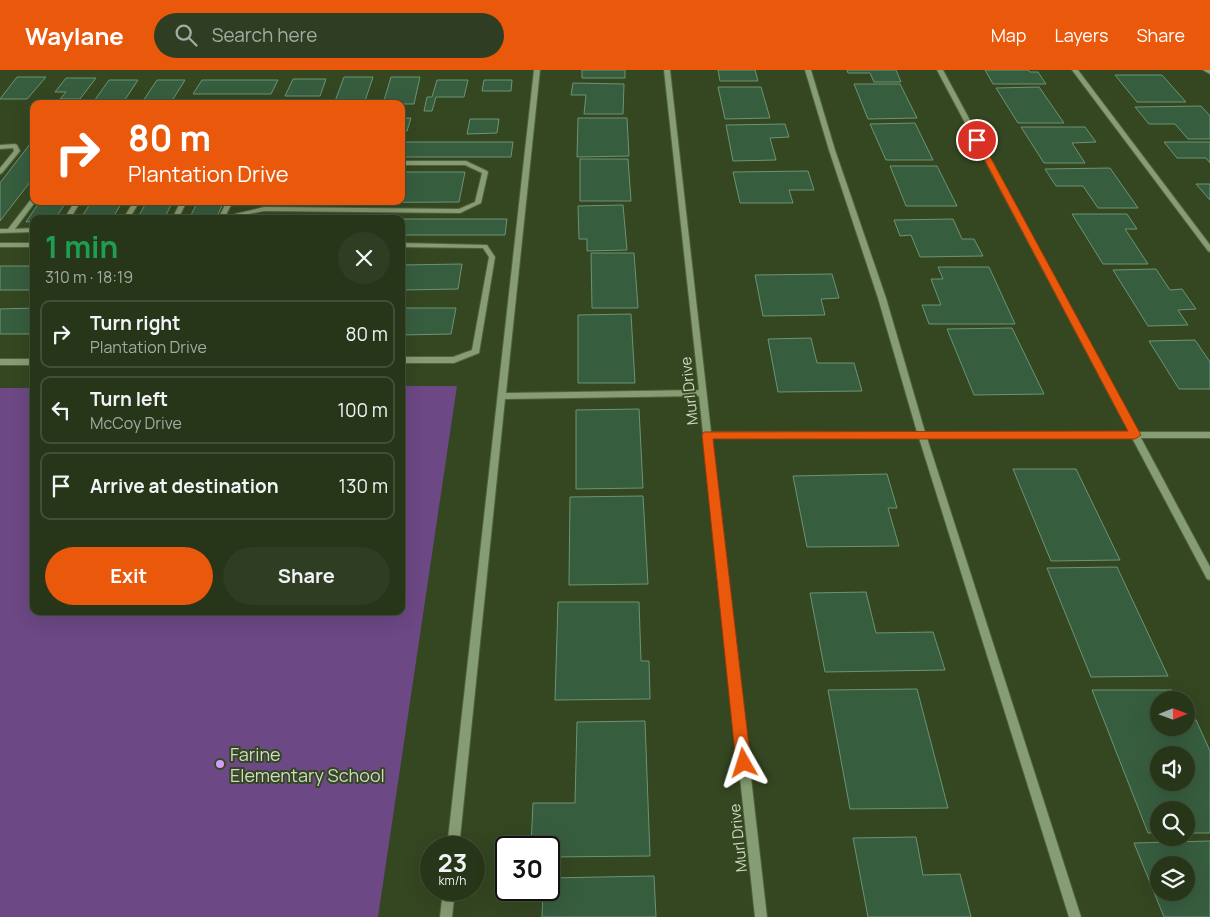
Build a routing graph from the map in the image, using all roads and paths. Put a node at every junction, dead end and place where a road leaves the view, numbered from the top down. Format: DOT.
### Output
graph roads {
  1 [pos="537,70"];
  2 [pos="667,70"];
  3 [pos="808,70"];
  4 [pos="940,70"];
  5 [pos="1074,70"];
  6 [pos="1206,70"];
  7 [pos="1210,72"];
  8 [pos="0,147"];
  9 [pos="405,163"];
  10 [pos="0,172"];
  11 [pos="30,204"];
  12 [pos="237,215"];
  13 [pos="10,230"];
  14 [pos="30,230"];
  15 [pos="0,231"];
  16 [pos="30,244"];
  17 [pos="0,245"];
  18 [pos="405,245"];
  19 [pos="1210,250"];
  20 [pos="405,360"];
  21 [pos="0,362"];
  22 [pos="30,362"];
  23 [pos="703,393"];
  24 [pos="502,396"];
  25 [pos="708,435"];
  26 [pos="922,435"];
  27 [pos="1135,435"];
  28 [pos="1210,435"];
  29 [pos="1210,576"];
  30 [pos="454,836"];
  31 [pos="447,901"];
  32 [pos="446,917"];
  33 [pos="761,917"];
  34 [pos="1075,917"];
  1 -- 24 [label="street"];
  2 -- 23 [label="street, Murl Drive"];
  3 -- 26 [label="street"];
  4 -- 27 [label="street"];
  5 -- 19 [label="street"];
  6 -- 7 [label="street"];
  8 -- 10 [label="street"];
  9 -- 12 [label="street"];
  11 -- 13 [label="street"];
  13 -- 14 [label="street"];
  13 -- 15 [label="street"];
  16 -- 17 [label="street"];
  18 -- 20 [label="street"];
  21 -- 22 [label="street"];
  23 -- 24 [label="street"];
  23 -- 25 [label="street, Murl Drive"];
  24 -- 30 [label="street"];
  25 -- 26 [label="street"];
  25 -- 33 [label="street, Murl Drive"];
  26 -- 27 [label="street"];
  26 -- 34 [label="street"];
  27 -- 28 [label="street"];
  27 -- 29 [label="street"];
  31 -- 32 [label="street"];
}
